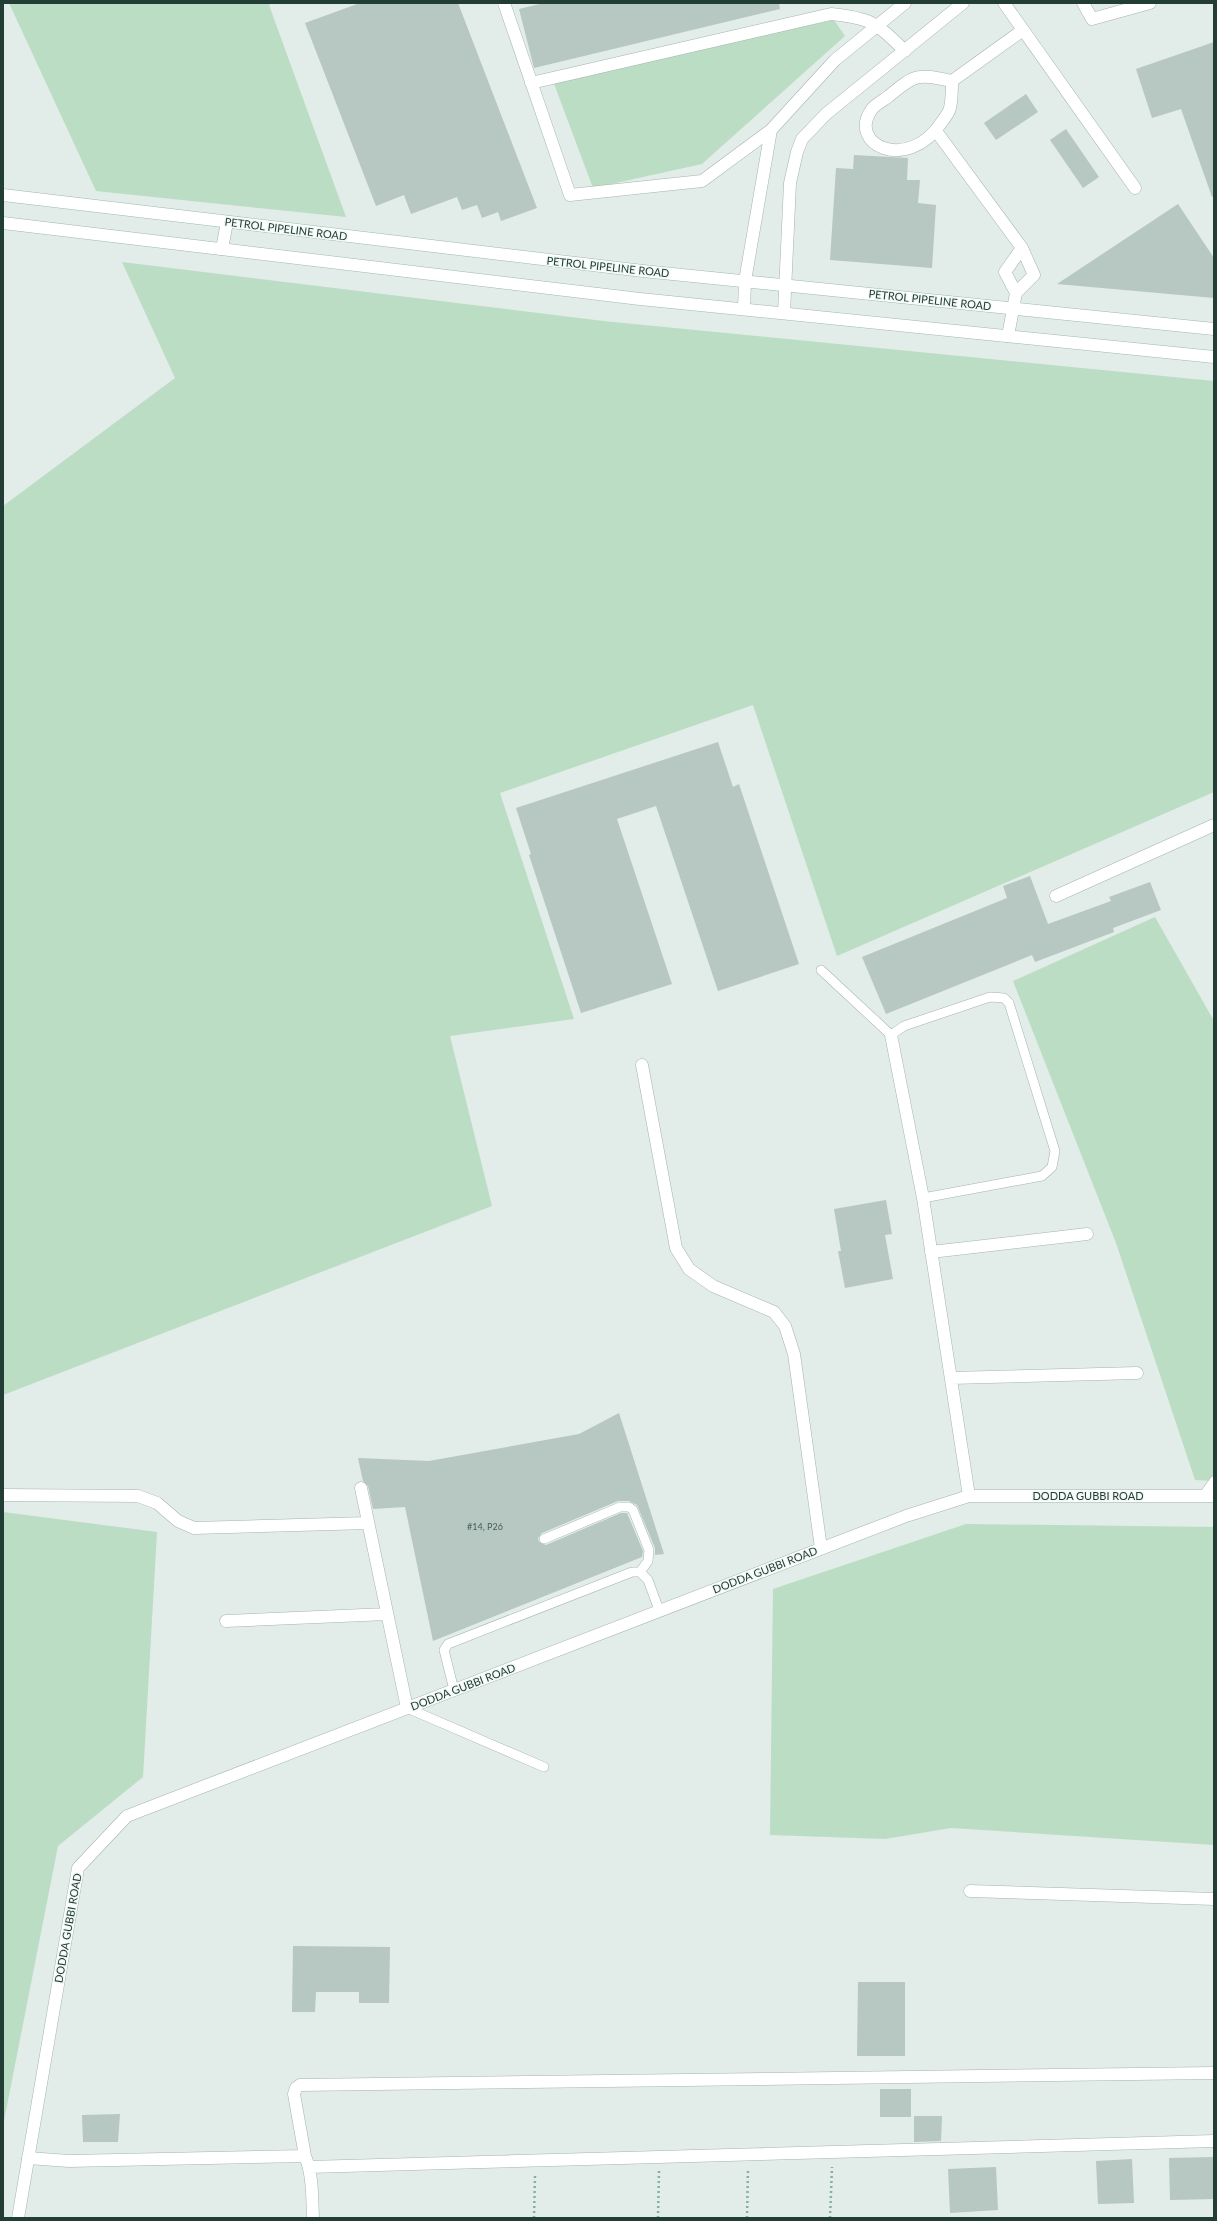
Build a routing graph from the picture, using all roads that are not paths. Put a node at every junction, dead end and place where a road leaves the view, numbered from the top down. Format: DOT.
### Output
graph roads {
  1 [pos="504,3"];
  2 [pos="905,3"];
  3 [pos="963,3"];
  4 [pos="1004,3"];
  5 [pos="1083,3"];
  6 [pos="1150,3"];
  7 [pos="878,25"];
  8 [pos="1023,30"];
  9 [pos="905,51"];
  10 [pos="952,81"];
  11 [pos="531,83"];
  12 [pos="771,130"];
  13 [pos="936,131"];
  14 [pos="1135,188"];
  15 [pos="3,195"];
  16 [pos="227,222"];
  17 [pos="3,223"];
  18 [pos="1022,248"];
  19 [pos="222,249"];
  20 [pos="744,281"];
  21 [pos="785,285"];
  22 [pos="1016,293"];
  23 [pos="744,309"];
  24 [pos="1014,309"];
  25 [pos="784,313"];
  26 [pos="1214,329"];
  27 [pos="1008,336"];
  28 [pos="1214,357"];
  29 [pos="1214,825"];
  30 [pos="1056,896"];
  31 [pos="821,970"];
  32 [pos="891,1035"];
  33 [pos="642,1065"];
  34 [pos="923,1198"];
  35 [pos="1087,1234"];
  36 [pos="932,1252"];
  37 [pos="1137,1373"];
  38 [pos="951,1378"];
  39 [pos="1214,1481"];
  40 [pos="361,1488"];
  41 [pos="3,1495"];
  42 [pos="969,1496"];
  43 [pos="1208,1496"];
  44 [pos="368,1524"];
  45 [pos="544,1539"];
  46 [pos="821,1548"];
  47 [pos="640,1572"];
  48 [pos="659,1610"];
  49 [pos="387,1614"];
  50 [pos="226,1621"];
  51 [pos="454,1690"];
  52 [pos="407,1708"];
  53 [pos="544,1767"];
  54 [pos="970,1891"];
  55 [pos="1214,1898"];
  56 [pos="1214,2073"];
  57 [pos="1214,2141"];
  58 [pos="28,2158"];
  59 [pos="307,2162"];
  60 [pos="18,2218"];
  61 [pos="313,2218"];
  1 -- 11 [label="street"];
  2 -- 7 [label="street"];
  3 -- 9 [label="street"];
  4 -- 8 [label="street"];
  5 -- 6 [label="street"];
  7 -- 9 [label="street"];
  7 -- 11 [label="street"];
  7 -- 12 [label="street"];
  8 -- 10 [label="street"];
  8 -- 14 [label="street"];
  9 -- 21 [label="street"];
  10 -- 13 [label="street"];
  10 -- 13 [label="street"];
  11 -- 12 [label="street"];
  12 -- 20 [label="street"];
  13 -- 18 [label="street"];
  15 -- 16 [label="street, PETROL PIPELINE ROAD"];
  16 -- 19 [label="street"];
  16 -- 20 [label="street, PETROL PIPELINE ROAD"];
  17 -- 19 [label="street"];
  18 -- 22 [label="street"];
  18 -- 22 [label="street"];
  19 -- 23 [label="street"];
  20 -- 21 [label="street, PETROL PIPELINE ROAD"];
  20 -- 23 [label="street"];
  21 -- 24 [label="street, PETROL PIPELINE ROAD"];
  21 -- 25 [label="street"];
  22 -- 24 [label="street"];
  23 -- 25 [label="street"];
  24 -- 26 [label="street, PETROL PIPELINE ROAD"];
  24 -- 27 [label="street"];
  25 -- 27 [label="street"];
  27 -- 28 [label="street"];
  29 -- 30 [label="street"];
  31 -- 32 [label="lane"];
  32 -- 34 [label="street"];
  32 -- 34 [label="lane"];
  33 -- 46 [label="street"];
  34 -- 36 [label="street"];
  35 -- 36 [label="street"];
  36 -- 38 [label="street"];
  37 -- 38 [label="street"];
  38 -- 42 [label="street"];
  39 -- 43 [label="lane"];
  40 -- 44 [label="street"];
  41 -- 44 [label="street"];
  42 -- 43 [label="street, DODDA GUBBI ROAD"];
  42 -- 46 [label="street, DODDA GUBBI ROAD"];
  44 -- 49 [label="street"];
  45 -- 47 [label="lane"];
  46 -- 48 [label="street, DODDA GUBBI ROAD"];
  47 -- 48 [label="lane"];
  47 -- 51 [label="lane"];
  48 -- 51 [label="street, DODDA GUBBI ROAD"];
  49 -- 50 [label="street"];
  49 -- 52 [label="street"];
  51 -- 52 [label="street, DODDA GUBBI ROAD"];
  52 -- 53 [label="lane"];
  52 -- 58 [label="street, DODDA GUBBI ROAD"];
  54 -- 55 [label="street"];
  56 -- 59 [label="street"];
  57 -- 59 [label="street"];
  58 -- 59 [label="street"];
  58 -- 60 [label="street, DODDA GUBBI ROAD"];
  59 -- 61 [label="street"];
}
